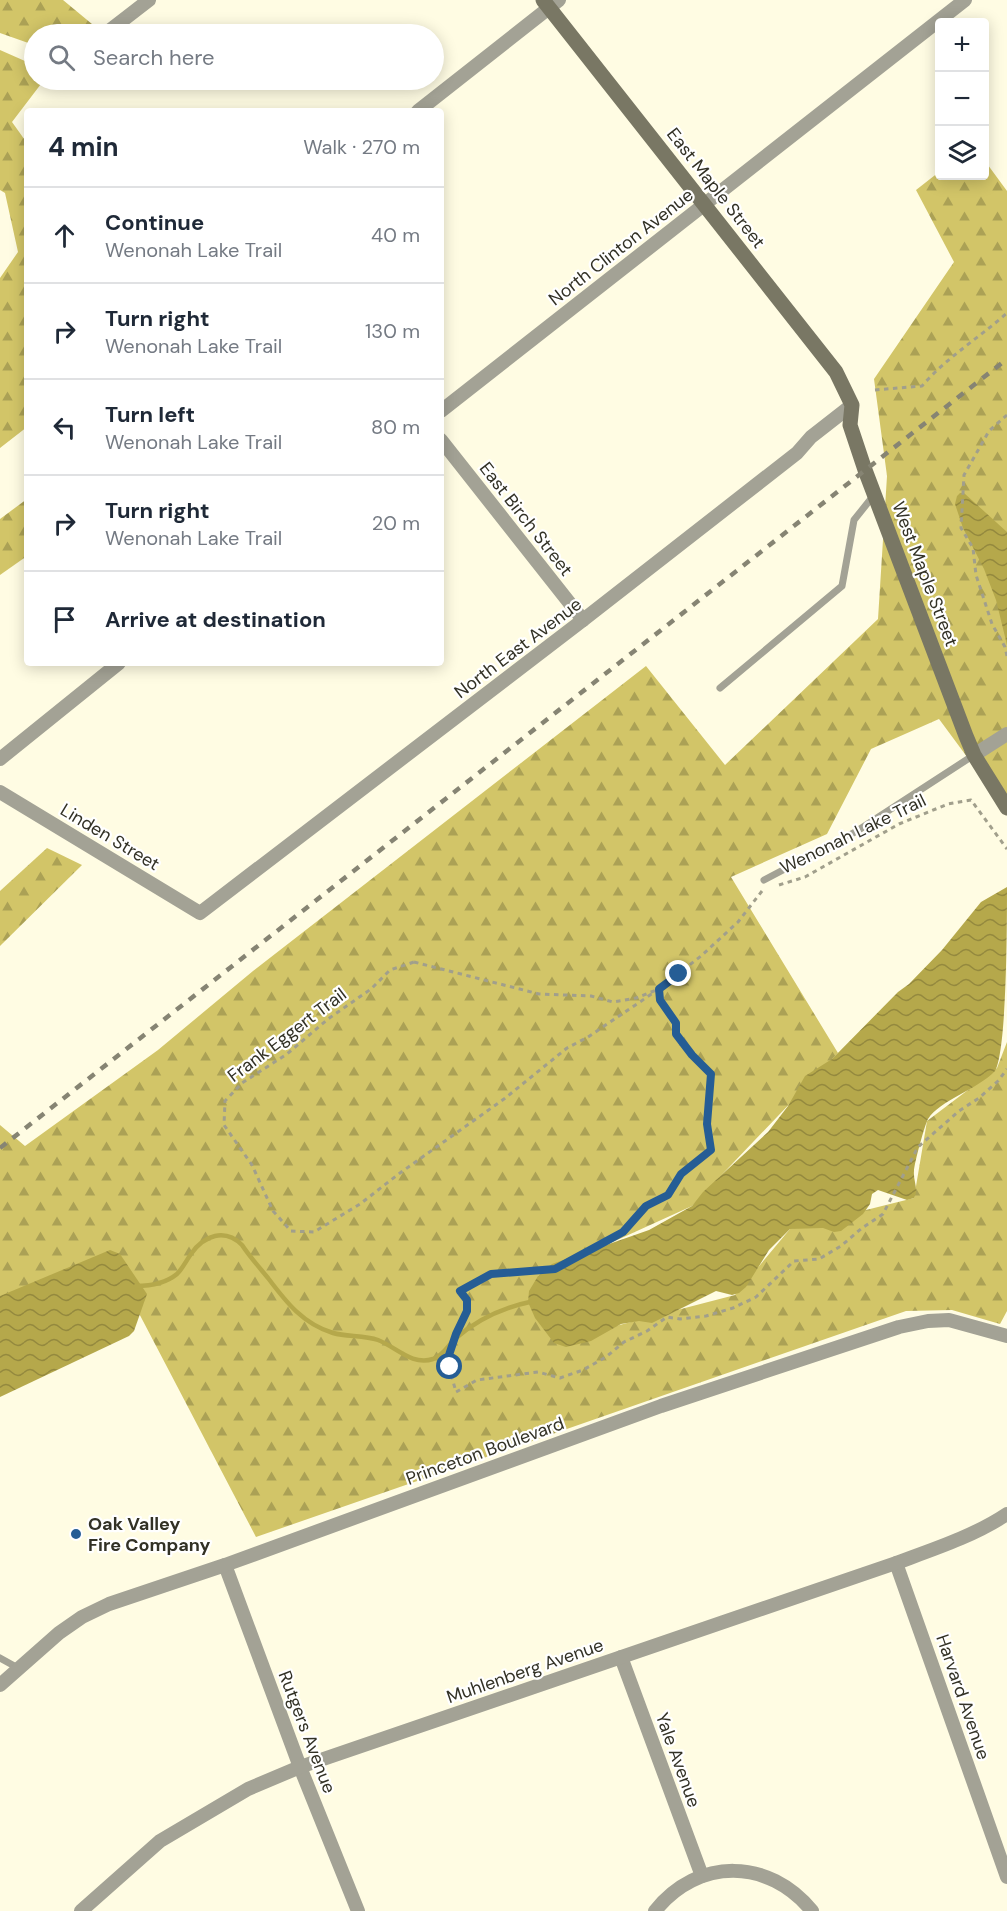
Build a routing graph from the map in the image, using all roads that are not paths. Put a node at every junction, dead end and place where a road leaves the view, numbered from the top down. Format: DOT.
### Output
graph roads {
  1 [pos="149,0"];
  2 [pos="965,0"];
  3 [pos="550,3"];
  4 [pos="118,24"];
  5 [pos="444,90"];
  6 [pos="444,90"];
  7 [pos="422,108"];
  8 [pos="704,204"];
  9 [pos="852,405"];
  10 [pos="444,409"];
  11 [pos="444,444"];
  12 [pos="874,495"];
  13 [pos="583,621"];
  14 [pos="115,666"];
  15 [pos="720,688"];
  16 [pos="1007,734"];
  17 [pos="974,755"];
  18 [pos="0,759"];
  19 [pos="0,792"];
  20 [pos="1007,808"];
  21 [pos="764,880"];
  22 [pos="201,913"];
  23 [pos="1007,1336"];
  24 [pos="1007,1514"];
  25 [pos="896,1563"];
  26 [pos="225,1565"];
  27 [pos="621,1657"];
  28 [pos="0,1658"];
  29 [pos="18,1668"];
  30 [pos="0,1685"];
  31 [pos="300,1767"];
  32 [pos="702,1876"];
  33 [pos="1007,1877"];
  34 [pos="81,1911"];
  35 [pos="358,1911"];
  36 [pos="656,1911"];
  37 [pos="812,1911"];
  1 -- 4 [label="street"];
  2 -- 8 [label="street, North Clinton Avenue"];
  3 -- 5 [label="street"];
  3 -- 8 [label="street, East Maple Street"];
  6 -- 7 [label="street"];
  8 -- 9 [label="street, East Maple Street"];
  8 -- 10 [label="street, North Clinton Avenue"];
  9 -- 12 [label="street, West Maple Street"];
  9 -- 13 [label="street, North East Avenue"];
  11 -- 13 [label="street, East Birch Street"];
  12 -- 15 [label="lane"];
  12 -- 17 [label="street, West Maple Street"];
  13 -- 22 [label="street, North East Avenue"];
  14 -- 18 [label="street"];
  16 -- 17 [label="street"];
  17 -- 20 [label="street, West Maple Street"];
  17 -- 21 [label="lane"];
  19 -- 22 [label="street, Linden Street"];
  23 -- 26 [label="street, Princeton Boulevard"];
  24 -- 25 [label="street, Muhlenberg Avenue"];
  25 -- 27 [label="street, Muhlenberg Avenue"];
  25 -- 33 [label="street, Harvard Avenue"];
  26 -- 29 [label="street, Princeton Boulevard"];
  26 -- 31 [label="street, Rutgers Avenue"];
  27 -- 31 [label="street, Muhlenberg Avenue"];
  27 -- 32 [label="street, Yale Avenue"];
  28 -- 29 [label="lane"];
  29 -- 30 [label="street, Princeton Boulevard"];
  31 -- 34 [label="street, Muhlenberg Avenue"];
  31 -- 35 [label="street, Rutgers Avenue"];
  32 -- 36 [label="street"];
  32 -- 37 [label="street"];
}
